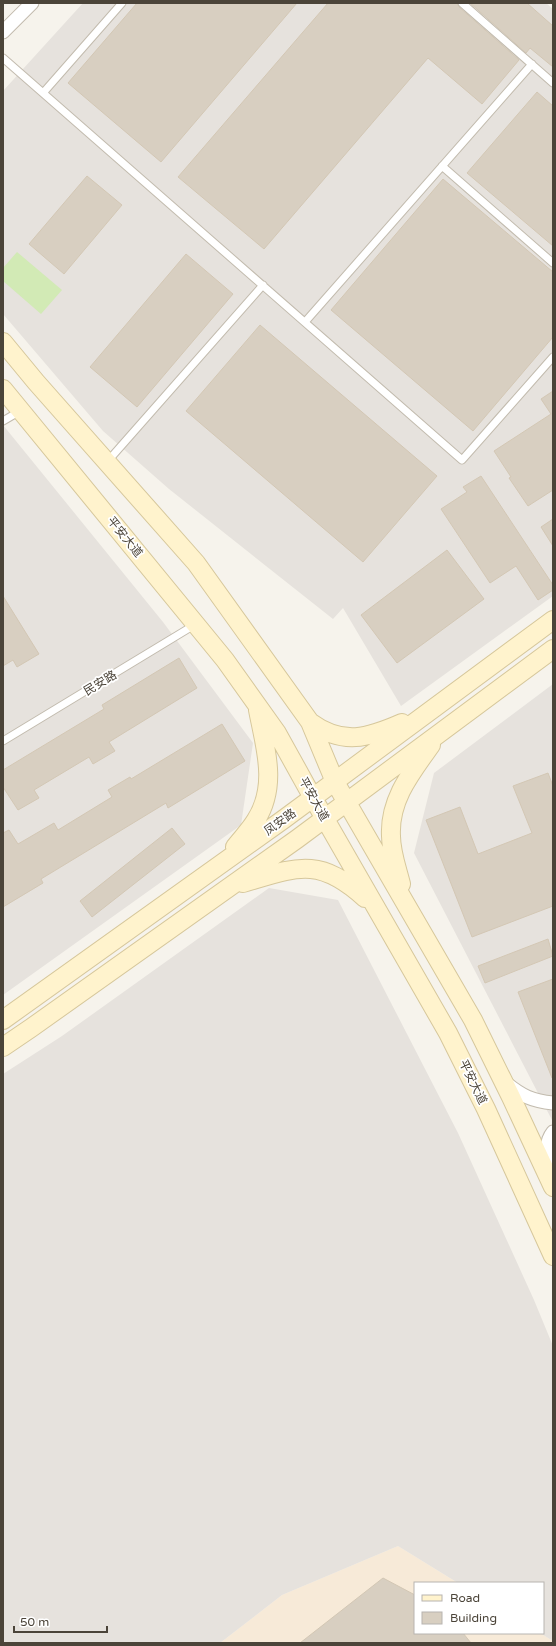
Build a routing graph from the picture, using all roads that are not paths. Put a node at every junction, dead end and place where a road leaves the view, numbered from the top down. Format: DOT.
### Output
graph roads {
  1 [pos="32,3"];
  2 [pos="122,3"];
  3 [pos="462,3"];
  4 [pos="3,32"];
  5 [pos="3,58"];
  6 [pos="532,64"];
  7 [pos="553,82"];
  8 [pos="43,93"];
  9 [pos="442,166"];
  10 [pos="553,263"];
  11 [pos="263,285"];
  12 [pos="305,322"];
  13 [pos="3,342"];
  14 [pos="553,357"];
  15 [pos="3,389"];
  16 [pos="21,410"];
  17 [pos="3,421"];
  18 [pos="106,462"];
  19 [pos="553,620"];
  20 [pos="196,624"];
  21 [pos="553,649"];
  22 [pos="257,705"];
  23 [pos="429,712"];
  24 [pos="310,722"];
  25 [pos="438,734"];
  26 [pos="3,741"];
  27 [pos="335,782"];
  28 [pos="313,798"];
  29 [pos="347,802"];
  30 [pos="324,819"];
  31 [pos="216,868"];
  32 [pos="229,887"];
  33 [pos="406,904"];
  34 [pos="376,908"];
  35 [pos="3,1020"];
  36 [pos="3,1047"];
  37 [pos="502,1079"];
  38 [pos="553,1103"];
  39 [pos="553,1132"];
  40 [pos="550,1181"];
  41 [pos="553,1256"];
  1 -- 4 [label="street"];
  2 -- 8 [label="lane"];
  3 -- 6 [label="lane"];
  5 -- 8 [label="lane"];
  6 -- 7 [label="lane"];
  6 -- 9 [label="lane"];
  8 -- 11 [label="lane"];
  9 -- 10 [label="lane"];
  9 -- 12 [label="lane"];
  11 -- 12 [label="lane"];
  11 -- 18 [label="lane"];
  12 -- 14 [label="lane"];
  13 -- 18 [label="main road"];
  15 -- 16 [label="main road, 平安大道"];
  16 -- 17 [label="lane"];
  16 -- 20 [label="main road, 平安大道"];
  18 -- 24 [label="main road"];
  19 -- 23 [label="main road, 凤安路"];
  20 -- 22 [label="main road, 平安大道"];
  20 -- 26 [label="lane, 民安路"];
  21 -- 25 [label="main road, 凤安路"];
  22 -- 28 [label="main road, 平安大道"];
  22 -- 31 [label="main road"];
  23 -- 24 [label="main road"];
  23 -- 27 [label="main road, 凤安路"];
  24 -- 27 [label="main road"];
  25 -- 29 [label="main road, 凤安路"];
  25 -- 33 [label="main road"];
  27 -- 28 [label="main road, 凤安路"];
  27 -- 29 [label="main road"];
  28 -- 30 [label="main road, 平安大道"];
  28 -- 31 [label="main road, 凤安路"];
  29 -- 30 [label="main road, 凤安路"];
  29 -- 33 [label="main road"];
  30 -- 32 [label="main road, 凤安路"];
  30 -- 34 [label="main road, 平安大道"];
  31 -- 35 [label="main road, 凤安路"];
  32 -- 34 [label="main road"];
  32 -- 36 [label="main road, 凤安路"];
  33 -- 37 [label="main road"];
  34 -- 41 [label="main road, 平安大道"];
  37 -- 38 [label="street"];
  37 -- 40 [label="main road"];
  39 -- 40 [label="street"];
}
